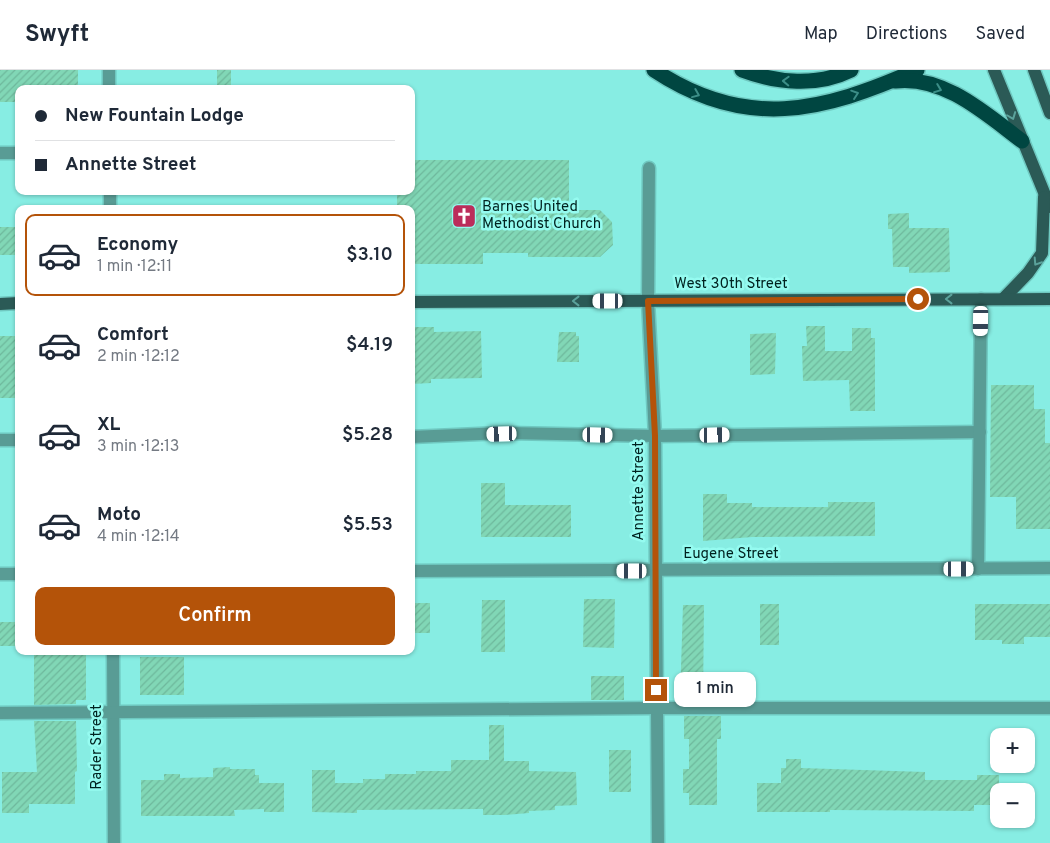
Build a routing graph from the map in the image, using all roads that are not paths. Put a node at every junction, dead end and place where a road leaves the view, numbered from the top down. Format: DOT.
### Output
graph roads {
  1 [pos="109,70"];
  2 [pos="654,70"];
  3 [pos="742,70"];
  4 [pos="851,70"];
  5 [pos="917,70"];
  6 [pos="994,70"];
  7 [pos="1034,70"];
  8 [pos="891,82"];
  9 [pos="109,85"];
  10 [pos="1050,113"];
  11 [pos="1022,141"];
  12 [pos="0,153"];
  13 [pos="15,153"];
  14 [pos="648,168"];
  15 [pos="1047,202"];
  16 [pos="981,299"];
  17 [pos="1003,299"];
  18 [pos="1050,299"];
  19 [pos="648,301"];
  20 [pos="415,302"];
  21 [pos="0,304"];
  22 [pos="15,304"];
  23 [pos="980,432"];
  24 [pos="655,436"];
  25 [pos="415,437"];
  26 [pos="0,440"];
  27 [pos="15,440"];
  28 [pos="1050,568"];
  29 [pos="978,569"];
  30 [pos="415,571"];
  31 [pos="656,571"];
  32 [pos="0,574"];
  33 [pos="15,574"];
  34 [pos="113,655"];
  35 [pos="656,708"];
  36 [pos="1050,708"];
  37 [pos="113,712"];
  38 [pos="0,713"];
  39 [pos="114,843"];
  40 [pos="658,843"];
  1 -- 9 [label="street"];
  2 -- 8 [label="highway, one-way"];
  4 -- 3 [label="highway, one-way"];
  5 -- 8 [label="highway"];
  6 -- 11 [label="main road, one-way"];
  7 -- 10 [label="main road"];
  8 -- 11 [label="highway, one-way"];
  11 -- 15 [label="main road"];
  12 -- 13 [label="street"];
  14 -- 19 [label="street, Annette Street"];
  15 -- 17 [label="main road, one-way"];
  16 -- 17 [label="main road, West 30th Street"];
  16 -- 19 [label="main road, West 30th Street, one-way"];
  16 -- 23 [label="street"];
  17 -- 18 [label="main road, West 30th Street"];
  19 -- 20 [label="main road, West 30th Street, one-way"];
  19 -- 24 [label="street, Annette Street"];
  21 -- 22 [label="main road"];
  23 -- 24 [label="street"];
  23 -- 29 [label="street"];
  24 -- 25 [label="street"];
  24 -- 31 [label="street, Annette Street"];
  26 -- 27 [label="street"];
  28 -- 29 [label="street, Eugene Street"];
  29 -- 31 [label="street, Eugene Street"];
  30 -- 31 [label="street, Eugene Street"];
  31 -- 35 [label="street, Annette Street"];
  32 -- 33 [label="street"];
  34 -- 37 [label="street, Rader Street"];
  35 -- 36 [label="street"];
  35 -- 37 [label="street"];
  35 -- 40 [label="street, Annette Street"];
  37 -- 38 [label="street"];
  37 -- 39 [label="street, Rader Street"];
}
